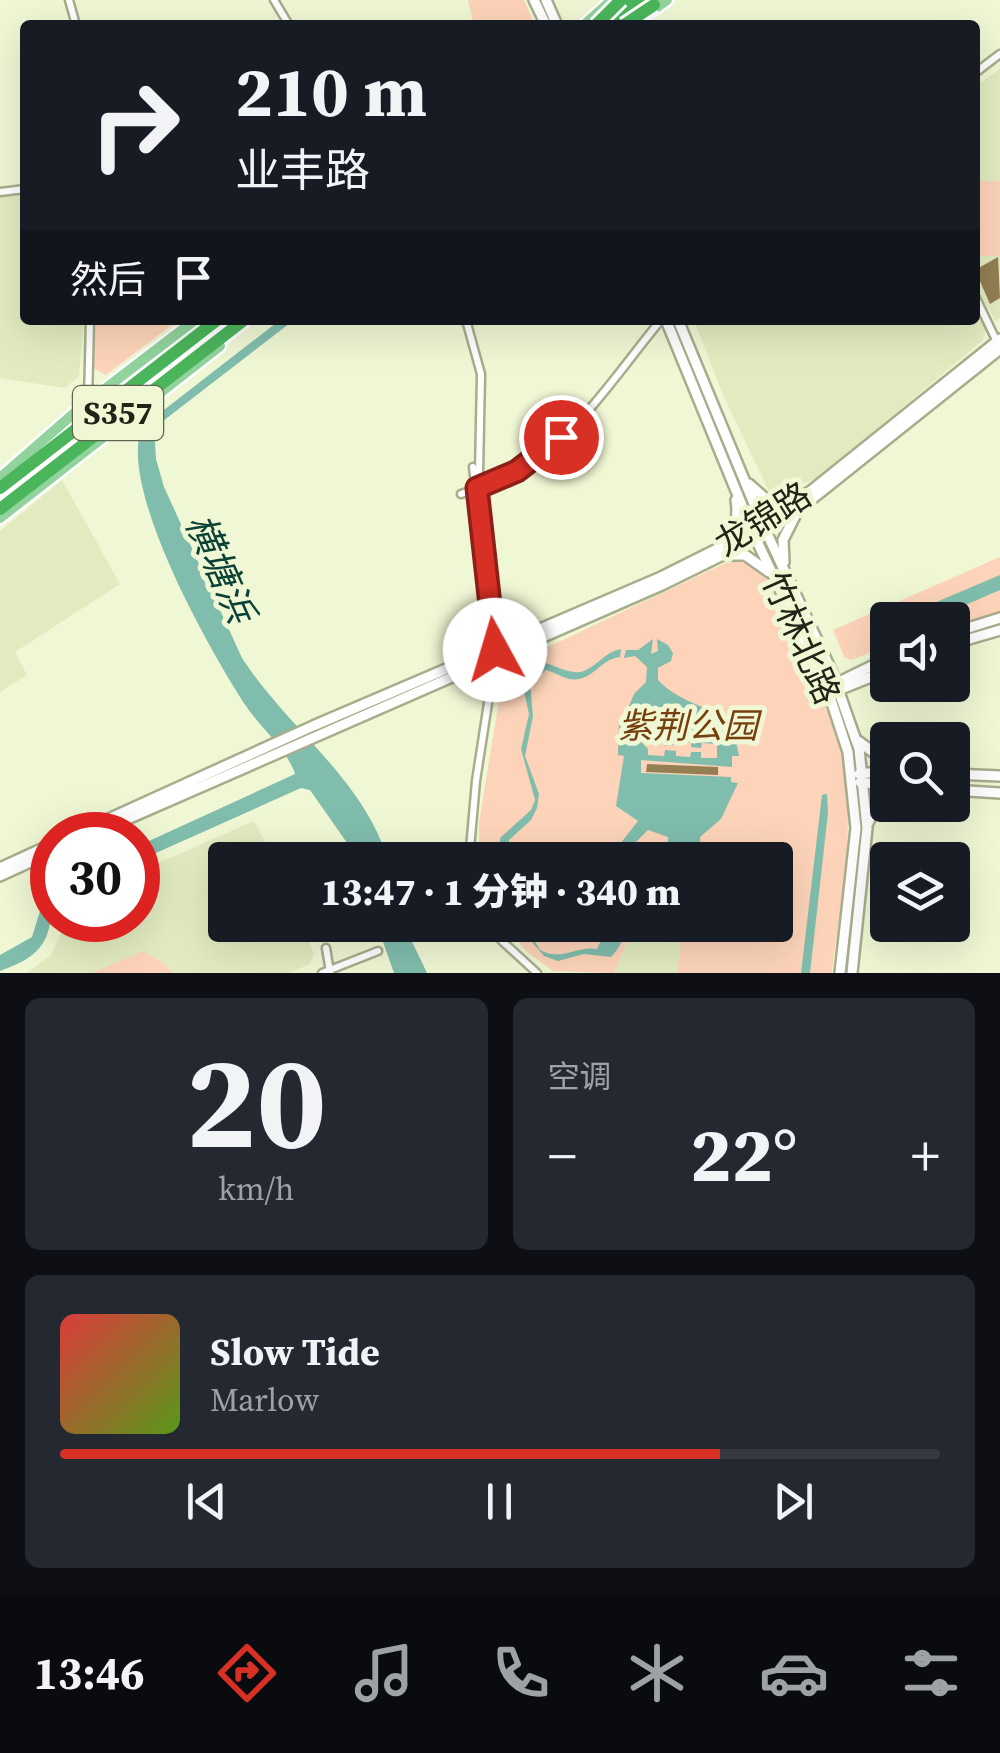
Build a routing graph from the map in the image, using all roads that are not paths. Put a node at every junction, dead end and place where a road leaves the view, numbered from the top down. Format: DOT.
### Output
graph roads {
  1 [pos="612,0"];
  2 [pos="621,0"];
  3 [pos="633,0"];
  4 [pos="648,0"];
  5 [pos="662,0"];
  6 [pos="591,20"];
  7 [pos="593,20"];
  8 [pos="603,20"];
  9 [pos="606,20"];
  10 [pos="622,20"];
  11 [pos="635,20"];
  12 [pos="1000,54"];
  13 [pos="980,70"];
  14 [pos="980,306"];
  15 [pos="90,325"];
  16 [pos="188,325"];
  17 [pos="204,325"];
  18 [pos="205,325"];
  19 [pos="205,325"];
  20 [pos="234,325"];
  21 [pos="235,325"];
  22 [pos="235,325"];
  23 [pos="467,325"];
  24 [pos="659,325"];
  25 [pos="665,325"];
  26 [pos="680,325"];
  27 [pos="1000,346"];
  28 [pos="88,402"];
  29 [pos="735,475"];
  30 [pos="0,479"];
  31 [pos="0,488"];
  32 [pos="477,488"];
  33 [pos="812,490"];
  34 [pos="461,494"];
  35 [pos="807,503"];
  36 [pos="0,505"];
  37 [pos="0,518"];
  38 [pos="764,527"];
  39 [pos="754,533"];
  40 [pos="709,558"];
  41 [pos="775,580"];
  42 [pos="792,588"];
  43 [pos="1000,618"];
  44 [pos="970,627"];
  45 [pos="1000,630"];
  46 [pos="970,639"];
  47 [pos="495,654"];
  48 [pos="870,668"];
  49 [pos="870,676"];
  50 [pos="834,688"];
  51 [pos="854,737"];
  52 [pos="267,752"];
  53 [pos="870,753"];
  54 [pos="863,771"];
  55 [pos="870,771"];
  56 [pos="970,774"];
  57 [pos="1000,776"];
  58 [pos="853,779"];
  59 [pos="865,785"];
  60 [pos="870,785"];
  61 [pos="970,792"];
  62 [pos="1000,794"];
  63 [pos="127,812"];
  64 [pos="140,812"];
  65 [pos="870,818"];
  66 [pos="471,842"];
  67 [pos="30,854"];
  68 [pos="864,855"];
  69 [pos="30,862"];
  70 [pos="0,868"];
  71 [pos="0,876"];
  72 [pos="504,942"];
  73 [pos="326,948"];
  74 [pos="378,950"];
  75 [pos="328,972"];
  76 [pos="537,973"];
  77 [pos="840,973"];
  78 [pos="852,973"];
  1 -- 6 [label="main road"];
  2 -- 7 [label="main road"];
  2 -- 8 [label="highway, bridge"];
  3 -- 9 [label="highway, bridge"];
  4 -- 10 [label="highway, bridge"];
  5 -- 11 [label="highway, bridge"];
  12 -- 13 [label="street"];
  14 -- 27 [label="street"];
  15 -- 28 [label="street"];
  16 -- 28 [label="main road"];
  17 -- 30 [label="highway"];
  18 -- 30 [label="main road, S357"];
  19 -- 31 [label="highway"];
  20 -- 36 [label="highway"];
  21 -- 36 [label="highway"];
  22 -- 37 [label="main road"];
  23 -- 32 [label="street"];
  24 -- 32 [label="street"];
  25 -- 29 [label="main road, 竹林北路"];
  26 -- 29 [label="main road, 竹林北路"];
  27 -- 33 [label="main road, 龙锦路"];
  27 -- 35 [label="main road, 龙锦路"];
  28 -- 30 [label="main road"];
  29 -- 33 [label="main road"];
  29 -- 38 [label="main road, 竹林北路"];
  29 -- 39 [label="main road, 竹林北路"];
  29 -- 40 [label="main road"];
  32 -- 34 [label="street"];
  32 -- 47 [label="street"];
  33 -- 38 [label="main road, 龙锦路"];
  35 -- 38 [label="main road, 龙锦路"];
  35 -- 42 [label="main road"];
  38 -- 39 [label="main road, 龙锦路"];
  38 -- 42 [label="main road, 竹林北路"];
  39 -- 40 [label="main road, 龙锦路"];
  39 -- 41 [label="main road, 竹林北路"];
  40 -- 41 [label="main road"];
  40 -- 47 [label="main road, 龙锦路"];
  41 -- 50 [label="main road, 竹林北路"];
  42 -- 50 [label="main road, 竹林北路"];
  43 -- 44 [label="main road"];
  45 -- 46 [label="main road"];
  47 -- 52 [label="main road, 龙锦路"];
  47 -- 66 [label="street"];
  48 -- 50 [label="main road"];
  49 -- 50 [label="main road"];
  50 -- 51 [label="main road, 竹林北路"];
  50 -- 58 [label="main road, 竹林北路"];
  51 -- 53 [label="main road"];
  51 -- 54 [label="main road, 竹林北路"];
  52 -- 63 [label="main road"];
  52 -- 64 [label="main road"];
  54 -- 55 [label="main road"];
  54 -- 58 [label="main road"];
  54 -- 59 [label="main road, 竹林北路"];
  56 -- 57 [label="main road"];
  58 -- 59 [label="main road"];
  58 -- 77 [label="main road, 竹林北路"];
  59 -- 60 [label="main road"];
  59 -- 68 [label="main road, 竹林北路"];
  61 -- 62 [label="main road"];
  65 -- 68 [label="main road"];
  67 -- 70 [label="main road"];
  68 -- 78 [label="main road, 竹林北路"];
  69 -- 71 [label="main road"];
  72 -- 76 [label="street"];
  73 -- 75 [label="street"];
  74 -- 75 [label="street"];
}
